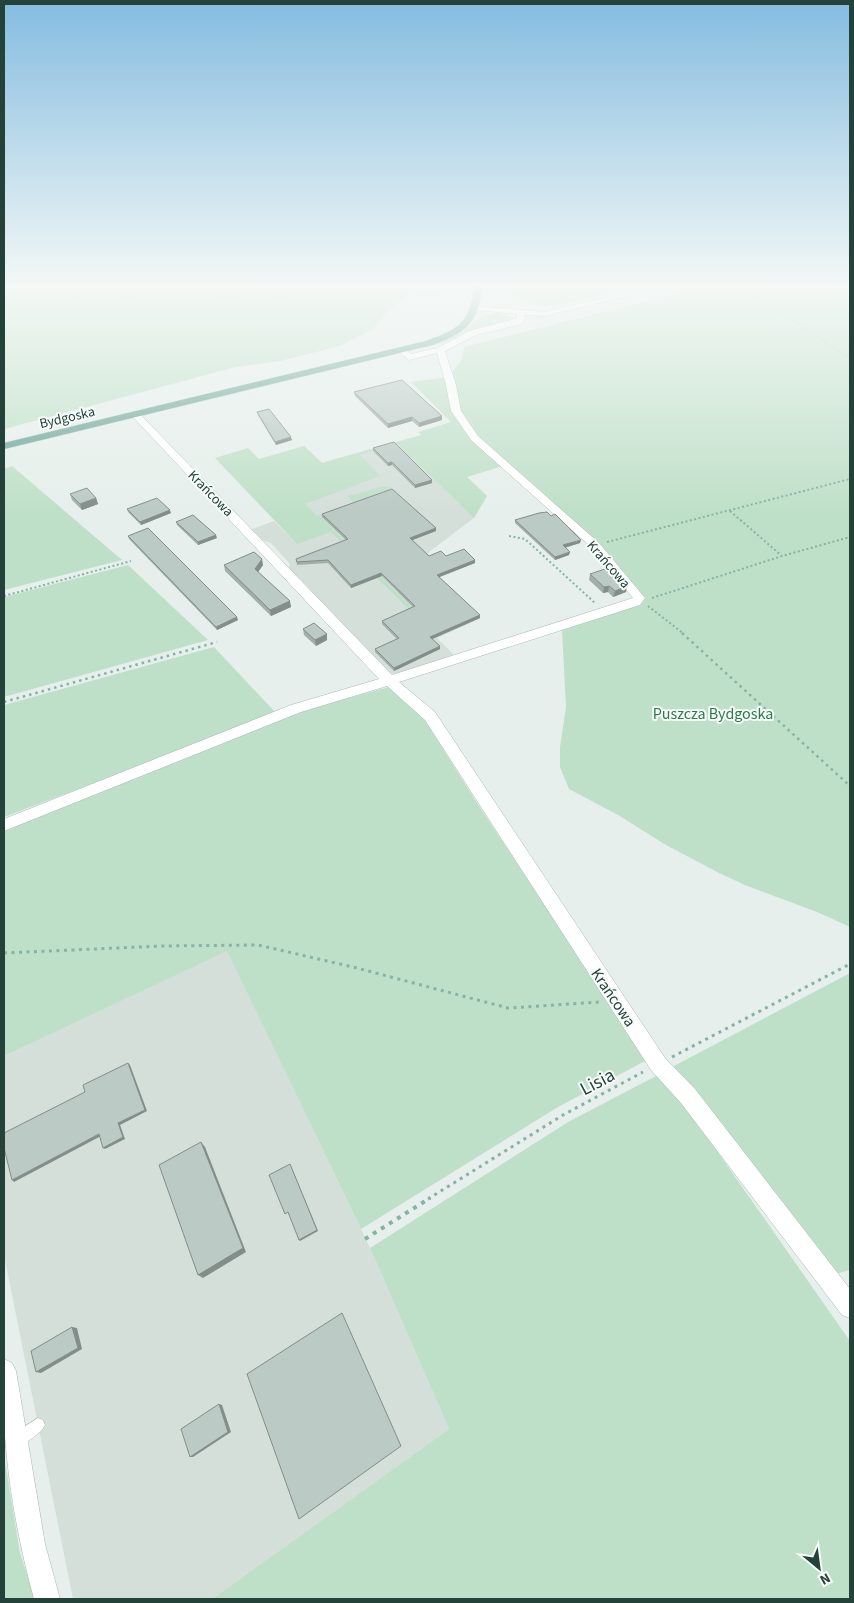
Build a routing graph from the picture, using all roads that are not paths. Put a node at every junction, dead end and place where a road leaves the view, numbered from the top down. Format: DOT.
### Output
graph roads {
  1 [pos="351,362"];
  2 [pos="444,362"];
  3 [pos="136,414"];
  4 [pos="4,446"];
  5 [pos="389,681"];
  6 [pos="4,825"];
  7 [pos="850,1307"];
  8 [pos="4,1371"];
  9 [pos="38,1425"];
  10 [pos="14,1442"];
  11 [pos="47,1599"];
  1 -- 3 [label="main road, Bydgoska"];
  2 -- 5 [label="street, Krańcowa"];
  3 -- 4 [label="main road, Bydgoska"];
  3 -- 5 [label="street, Krańcowa"];
  5 -- 6 [label="street"];
  5 -- 7 [label="street, Krańcowa"];
  8 -- 10 [label="street"];
  9 -- 10 [label="lane"];
  10 -- 11 [label="street"];
}
